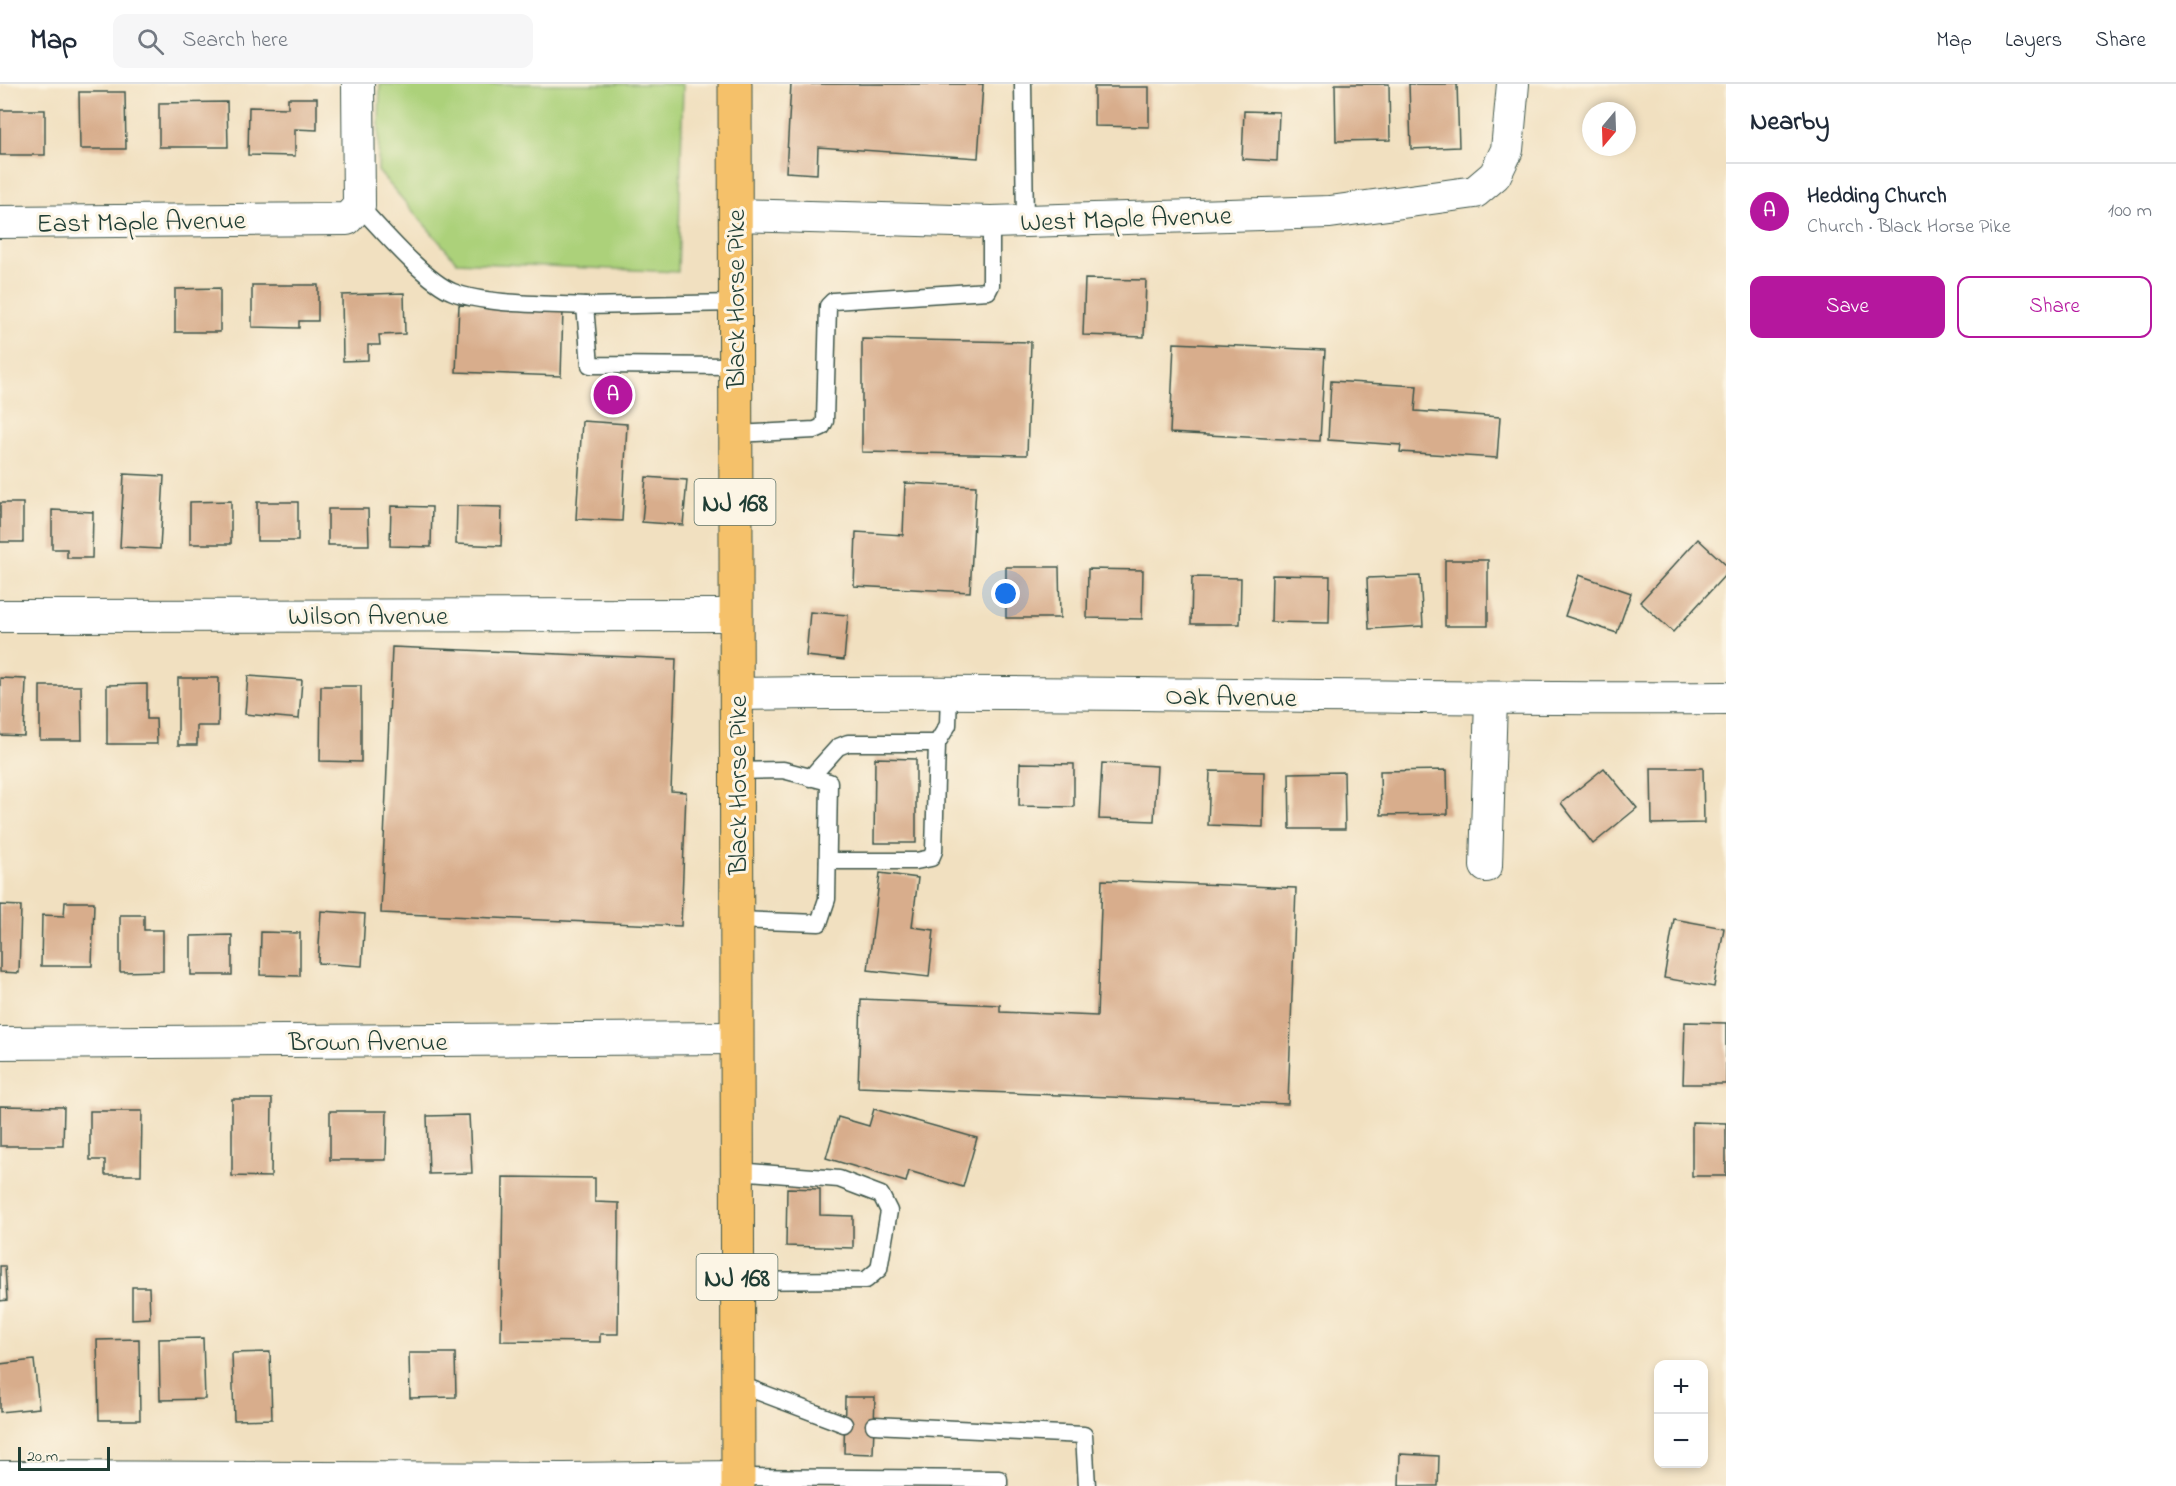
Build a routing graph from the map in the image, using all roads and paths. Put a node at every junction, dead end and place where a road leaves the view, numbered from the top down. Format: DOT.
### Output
graph roads {
  1 [pos="358,84"];
  2 [pos="735,84"];
  3 [pos="1023,84"];
  4 [pos="1513,84"];
  5 [pos="359,206"];
  6 [pos="735,216"];
  7 [pos="1025,221"];
  8 [pos="0,222"];
  9 [pos="991,222"];
  10 [pos="735,303"];
  11 [pos="585,306"];
  12 [pos="735,366"];
  13 [pos="735,434"];
  14 [pos="735,615"];
  15 [pos="0,616"];
  16 [pos="949,692"];
  17 [pos="736,694"];
  18 [pos="1726,698"];
  19 [pos="1491,699"];
  20 [pos="937,743"];
  21 [pos="736,771"];
  22 [pos="810,778"];
  23 [pos="828,861"];
  24 [pos="1486,866"];
  25 [pos="737,920"];
  26 [pos="737,1038"];
  27 [pos="0,1043"];
  28 [pos="737,1171"];
  29 [pos="737,1281"];
  30 [pos="738,1384"];
  31 [pos="844,1424"];
  32 [pos="874,1425"];
  33 [pos="0,1477"];
  34 [pos="738,1482"];
  35 [pos="565,1483"];
  36 [pos="999,1486"];
  37 [pos="1087,1486"];
  1 -- 5 [label="street"];
  2 -- 6 [label="main road, Black Horse Pike / NJ 168"];
  3 -- 7 [label="lane"];
  4 -- 7 [label="street, West Maple Avenue"];
  5 -- 8 [label="street, East Maple Avenue"];
  5 -- 11 [label="lane"];
  6 -- 9 [label="street, West Maple Avenue"];
  6 -- 10 [label="main road, Black Horse Pike / NJ 168"];
  7 -- 9 [label="street, West Maple Avenue"];
  9 -- 13 [label="lane"];
  10 -- 11 [label="lane"];
  10 -- 12 [label="main road, Black Horse Pike / NJ 168"];
  11 -- 12 [label="lane"];
  12 -- 13 [label="main road, Black Horse Pike / NJ 168"];
  13 -- 14 [label="main road, Black Horse Pike / NJ 168"];
  14 -- 15 [label="street, Wilson Avenue"];
  14 -- 17 [label="main road, Black Horse Pike / NJ 168"];
  16 -- 17 [label="street, Oak Avenue"];
  16 -- 19 [label="street, Oak Avenue"];
  16 -- 20 [label="lane"];
  17 -- 21 [label="main road, Black Horse Pike / NJ 168"];
  18 -- 19 [label="street, Oak Avenue"];
  19 -- 24 [label="street"];
  20 -- 22 [label="lane"];
  20 -- 23 [label="lane"];
  21 -- 22 [label="lane"];
  21 -- 25 [label="main road, Black Horse Pike / NJ 168"];
  22 -- 23 [label="lane"];
  23 -- 25 [label="lane"];
  25 -- 26 [label="main road, Black Horse Pike / NJ 168"];
  26 -- 27 [label="street, Brown Avenue"];
  26 -- 28 [label="main road, Black Horse Pike / NJ 168"];
  28 -- 29 [label="main road, Black Horse Pike / NJ 168"];
  28 -- 29 [label="lane"];
  29 -- 30 [label="main road, Black Horse Pike / NJ 168"];
  30 -- 31 [label="lane"];
  30 -- 34 [label="main road, Black Horse Pike / NJ 168"];
  32 -- 37 [label="lane"];
  33 -- 35 [label="street"];
  34 -- 35 [label="street"];
  34 -- 36 [label="lane"];
}
